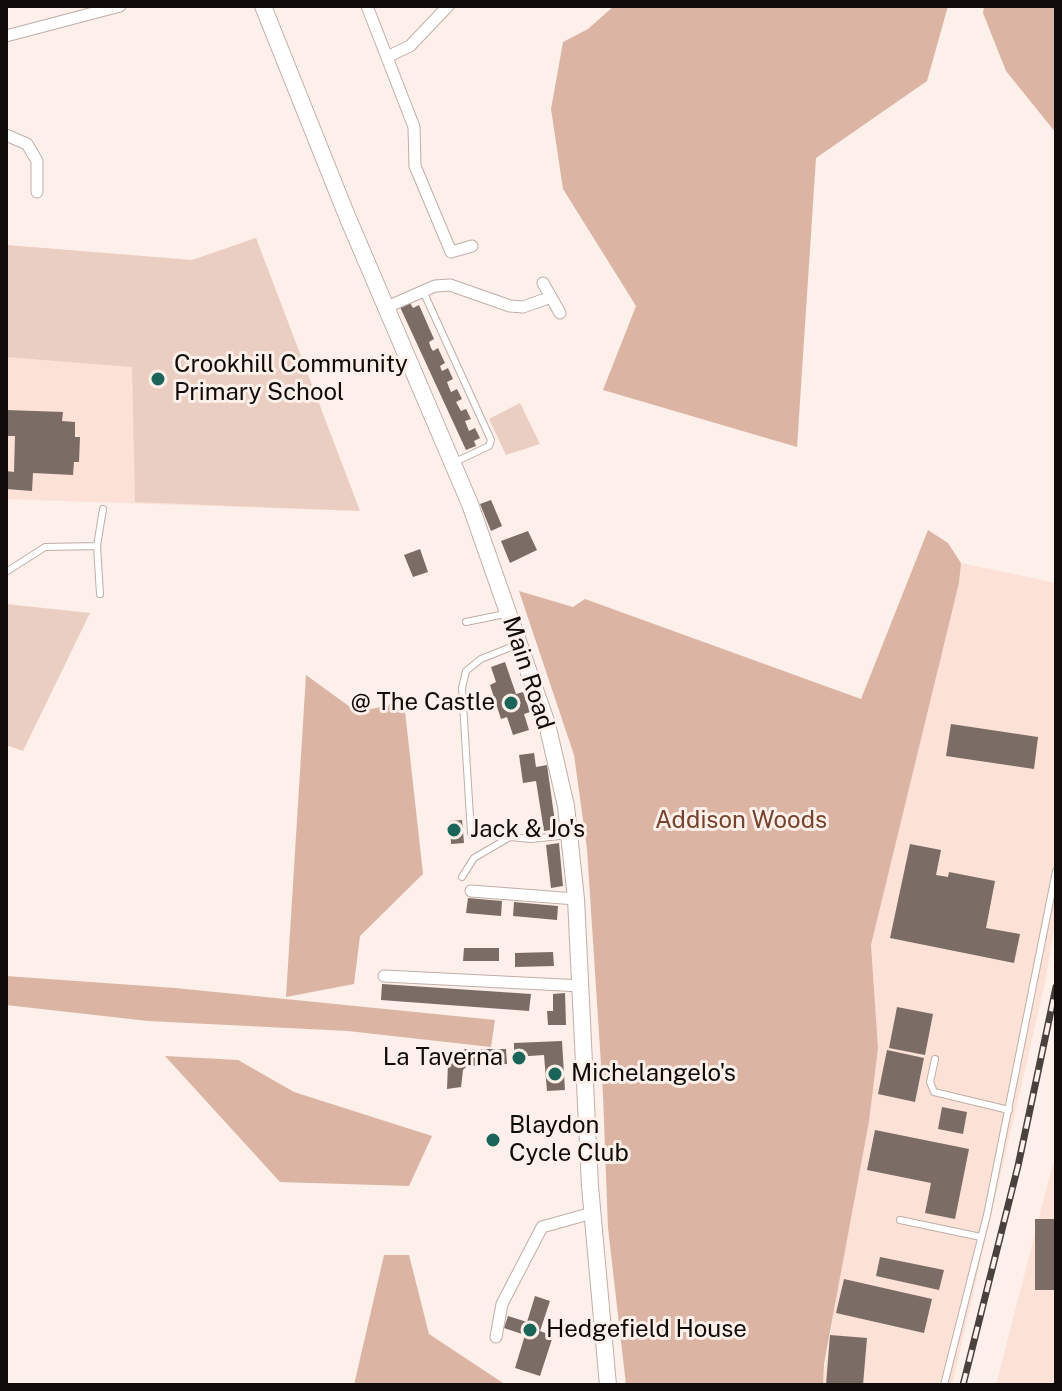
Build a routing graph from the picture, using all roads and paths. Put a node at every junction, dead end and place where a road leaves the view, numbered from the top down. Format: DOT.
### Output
graph roads {
  1 [pos="120,6"];
  2 [pos="263,6"];
  3 [pos="367,6"];
  4 [pos="448,6"];
  5 [pos="6,36"];
  6 [pos="389,56"];
  7 [pos="6,135"];
  8 [pos="37,192"];
  9 [pos="472,246"];
  10 [pos="543,283"];
  11 [pos="423,291"];
  12 [pos="551,297"];
  13 [pos="387,307"];
  14 [pos="560,313"];
  15 [pos="452,463"];
  16 [pos="103,509"];
  17 [pos="97,546"];
  18 [pos="6,572"];
  19 [pos="100,594"];
  20 [pos="509,613"];
  21 [pos="466,622"];
  22 [pos="519,643"];
  23 [pos="471,833"];
  24 [pos="569,835"];
  25 [pos="1056,871"];
  26 [pos="462,877"];
  27 [pos="471,891"];
  28 [pos="576,899"];
  29 [pos="384,976"];
  30 [pos="582,986"];
  31 [pos="935,1059"];
  32 [pos="1009,1110"];
  33 [pos="592,1213"];
  34 [pos="900,1220"];
  35 [pos="981,1237"];
  36 [pos="496,1337"];
  37 [pos="608,1385"];
  38 [pos="944,1385"];
  1 -- 5 [label="street"];
  2 -- 13 [label="main road, Main Road"];
  3 -- 6 [label="street"];
  4 -- 6 [label="street"];
  6 -- 9 [label="street"];
  7 -- 8 [label="street"];
  10 -- 12 [label="street"];
  11 -- 12 [label="street"];
  11 -- 13 [label="street"];
  11 -- 15 [label="lane"];
  12 -- 14 [label="street"];
  13 -- 15 [label="main road, Main Road"];
  15 -- 20 [label="main road, Main Road"];
  16 -- 17 [label="lane"];
  17 -- 18 [label="lane"];
  17 -- 19 [label="lane"];
  20 -- 21 [label="lane"];
  20 -- 22 [label="main road, Main Road"];
  22 -- 23 [label="lane"];
  22 -- 24 [label="main road, Main Road"];
  24 -- 26 [label="lane"];
  24 -- 28 [label="main road, Main Road"];
  25 -- 32 [label="lane"];
  27 -- 28 [label="street"];
  28 -- 30 [label="main road, Main Road"];
  29 -- 30 [label="street"];
  30 -- 33 [label="main road, Main Road"];
  31 -- 32 [label="lane"];
  32 -- 35 [label="lane"];
  33 -- 36 [label="street"];
  33 -- 37 [label="main road, Main Road"];
  34 -- 35 [label="lane"];
  35 -- 38 [label="lane"];
}
